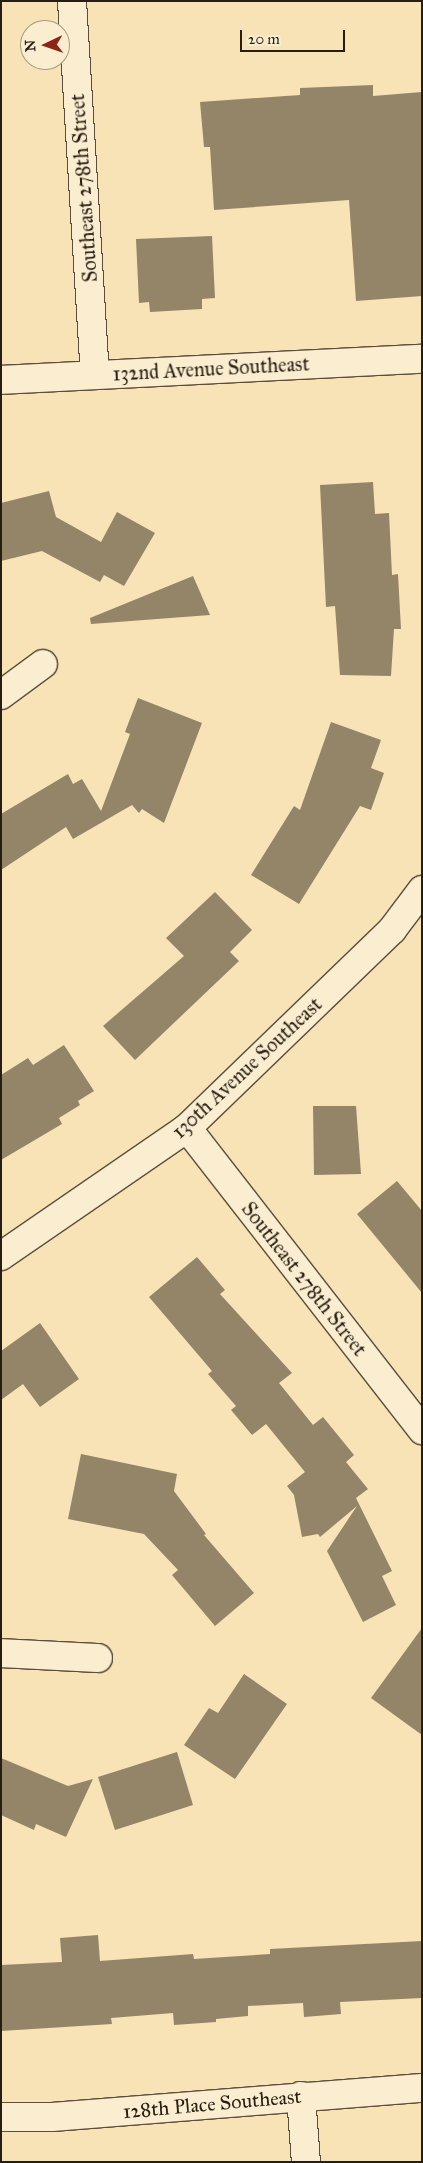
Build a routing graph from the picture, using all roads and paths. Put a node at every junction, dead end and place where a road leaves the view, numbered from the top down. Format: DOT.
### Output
graph roads {
  1 [pos="72,1"];
  2 [pos="422,359"];
  3 [pos="95,374"];
  4 [pos="1,380"];
  5 [pos="43,664"];
  6 [pos="1,695"];
  7 [pos="422,890"];
  8 [pos="187,1128"];
  9 [pos="1,1256"];
  10 [pos="422,1430"];
  11 [pos="1,1653"];
  12 [pos="98,1658"];
  13 [pos="422,2088"];
  14 [pos="301,2096"];
  15 [pos="1,2117"];
  16 [pos="306,2162"];
  1 -- 3 [label="street, Southeast 278th Street"];
  2 -- 3 [label="street, 132nd Avenue Southeast"];
  3 -- 4 [label="street, 132nd Avenue Southeast"];
  5 -- 6 [label="street"];
  7 -- 8 [label="street, 130th Avenue Southeast"];
  8 -- 9 [label="street, 130th Avenue Southeast"];
  8 -- 10 [label="street, Southeast 278th Street"];
  11 -- 12 [label="street"];
  13 -- 14 [label="street, 128th Place Southeast"];
  14 -- 15 [label="street, 128th Place Southeast"];
  14 -- 16 [label="street"];
}
